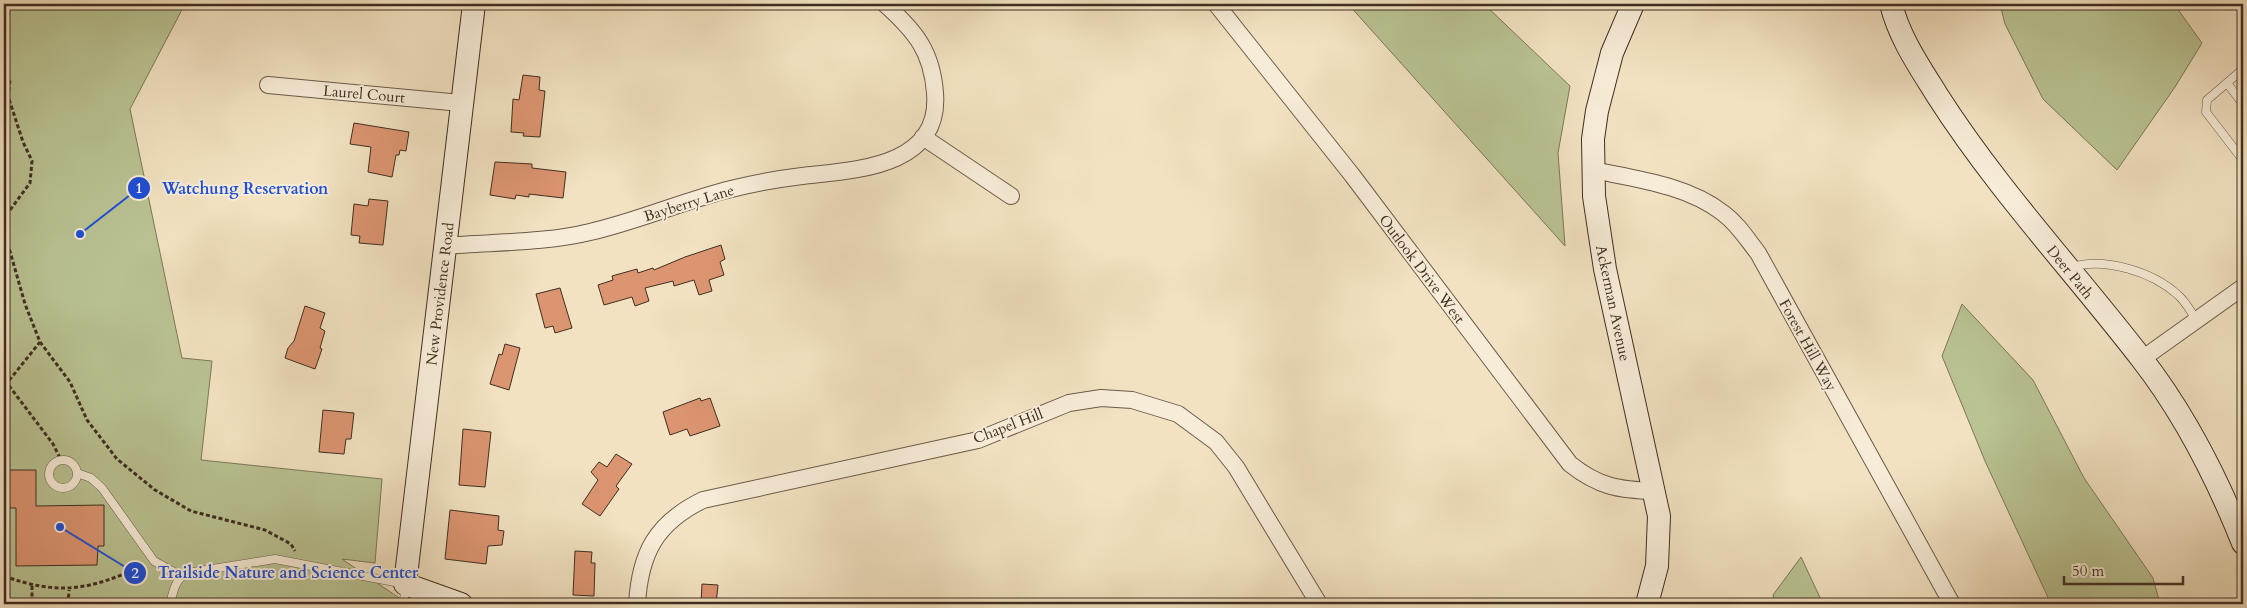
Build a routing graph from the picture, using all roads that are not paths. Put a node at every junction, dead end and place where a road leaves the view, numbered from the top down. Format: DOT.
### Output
graph roads {
  1 [pos="474,4"];
  2 [pos="885,4"];
  3 [pos="1216,4"];
  4 [pos="1633,4"];
  5 [pos="1891,4"];
  6 [pos="2243,69"];
  7 [pos="2227,83"];
  8 [pos="268,85"];
  9 [pos="461,104"];
  10 [pos="2243,104"];
  11 [pos="923,137"];
  12 [pos="2243,160"];
  13 [pos="1593,170"];
  14 [pos="1011,196"];
  15 [pos="446,246"];
  16 [pos="2067,268"];
  17 [pos="2243,287"];
  18 [pos="2197,321"];
  19 [pos="2142,359"];
  20 [pos="77,473"];
  21 [pos="1655,491"];
  22 [pos="2243,543"];
  23 [pos="181,576"];
  24 [pos="404,594"];
  25 [pos="170,604"];
  26 [pos="461,604"];
  27 [pos="637,604"];
  28 [pos="1319,604"];
  29 [pos="1647,604"];
  30 [pos="1952,604"];
  1 -- 9 [label="street, New Providence Road"];
  2 -- 11 [label="street, Bayberry Lane"];
  3 -- 21 [label="street, Outlook Drive West"];
  4 -- 13 [label="street, Ackerman Avenue"];
  5 -- 16 [label="street, Deer Path"];
  6 -- 7 [label="lane"];
  7 -- 10 [label="lane"];
  7 -- 12 [label="lane"];
  8 -- 9 [label="street, Laurel Court"];
  9 -- 15 [label="street, New Providence Road"];
  11 -- 14 [label="street"];
  11 -- 15 [label="street, Bayberry Lane"];
  13 -- 21 [label="street, Ackerman Avenue"];
  13 -- 30 [label="street, Forest Hill Way"];
  15 -- 24 [label="street, New Providence Road"];
  16 -- 18 [label="lane"];
  16 -- 19 [label="street, Deer Path"];
  17 -- 18 [label="street"];
  18 -- 19 [label="street"];
  19 -- 22 [label="street, Deer Path"];
  20 -- 20 [label="lane"];
  20 -- 23 [label="lane"];
  21 -- 29 [label="street, Ackerman Avenue"];
  23 -- 24 [label="lane"];
  23 -- 25 [label="lane"];
  24 -- 26 [label="street"];
  27 -- 28 [label="street, Chapel Hill"];
}
